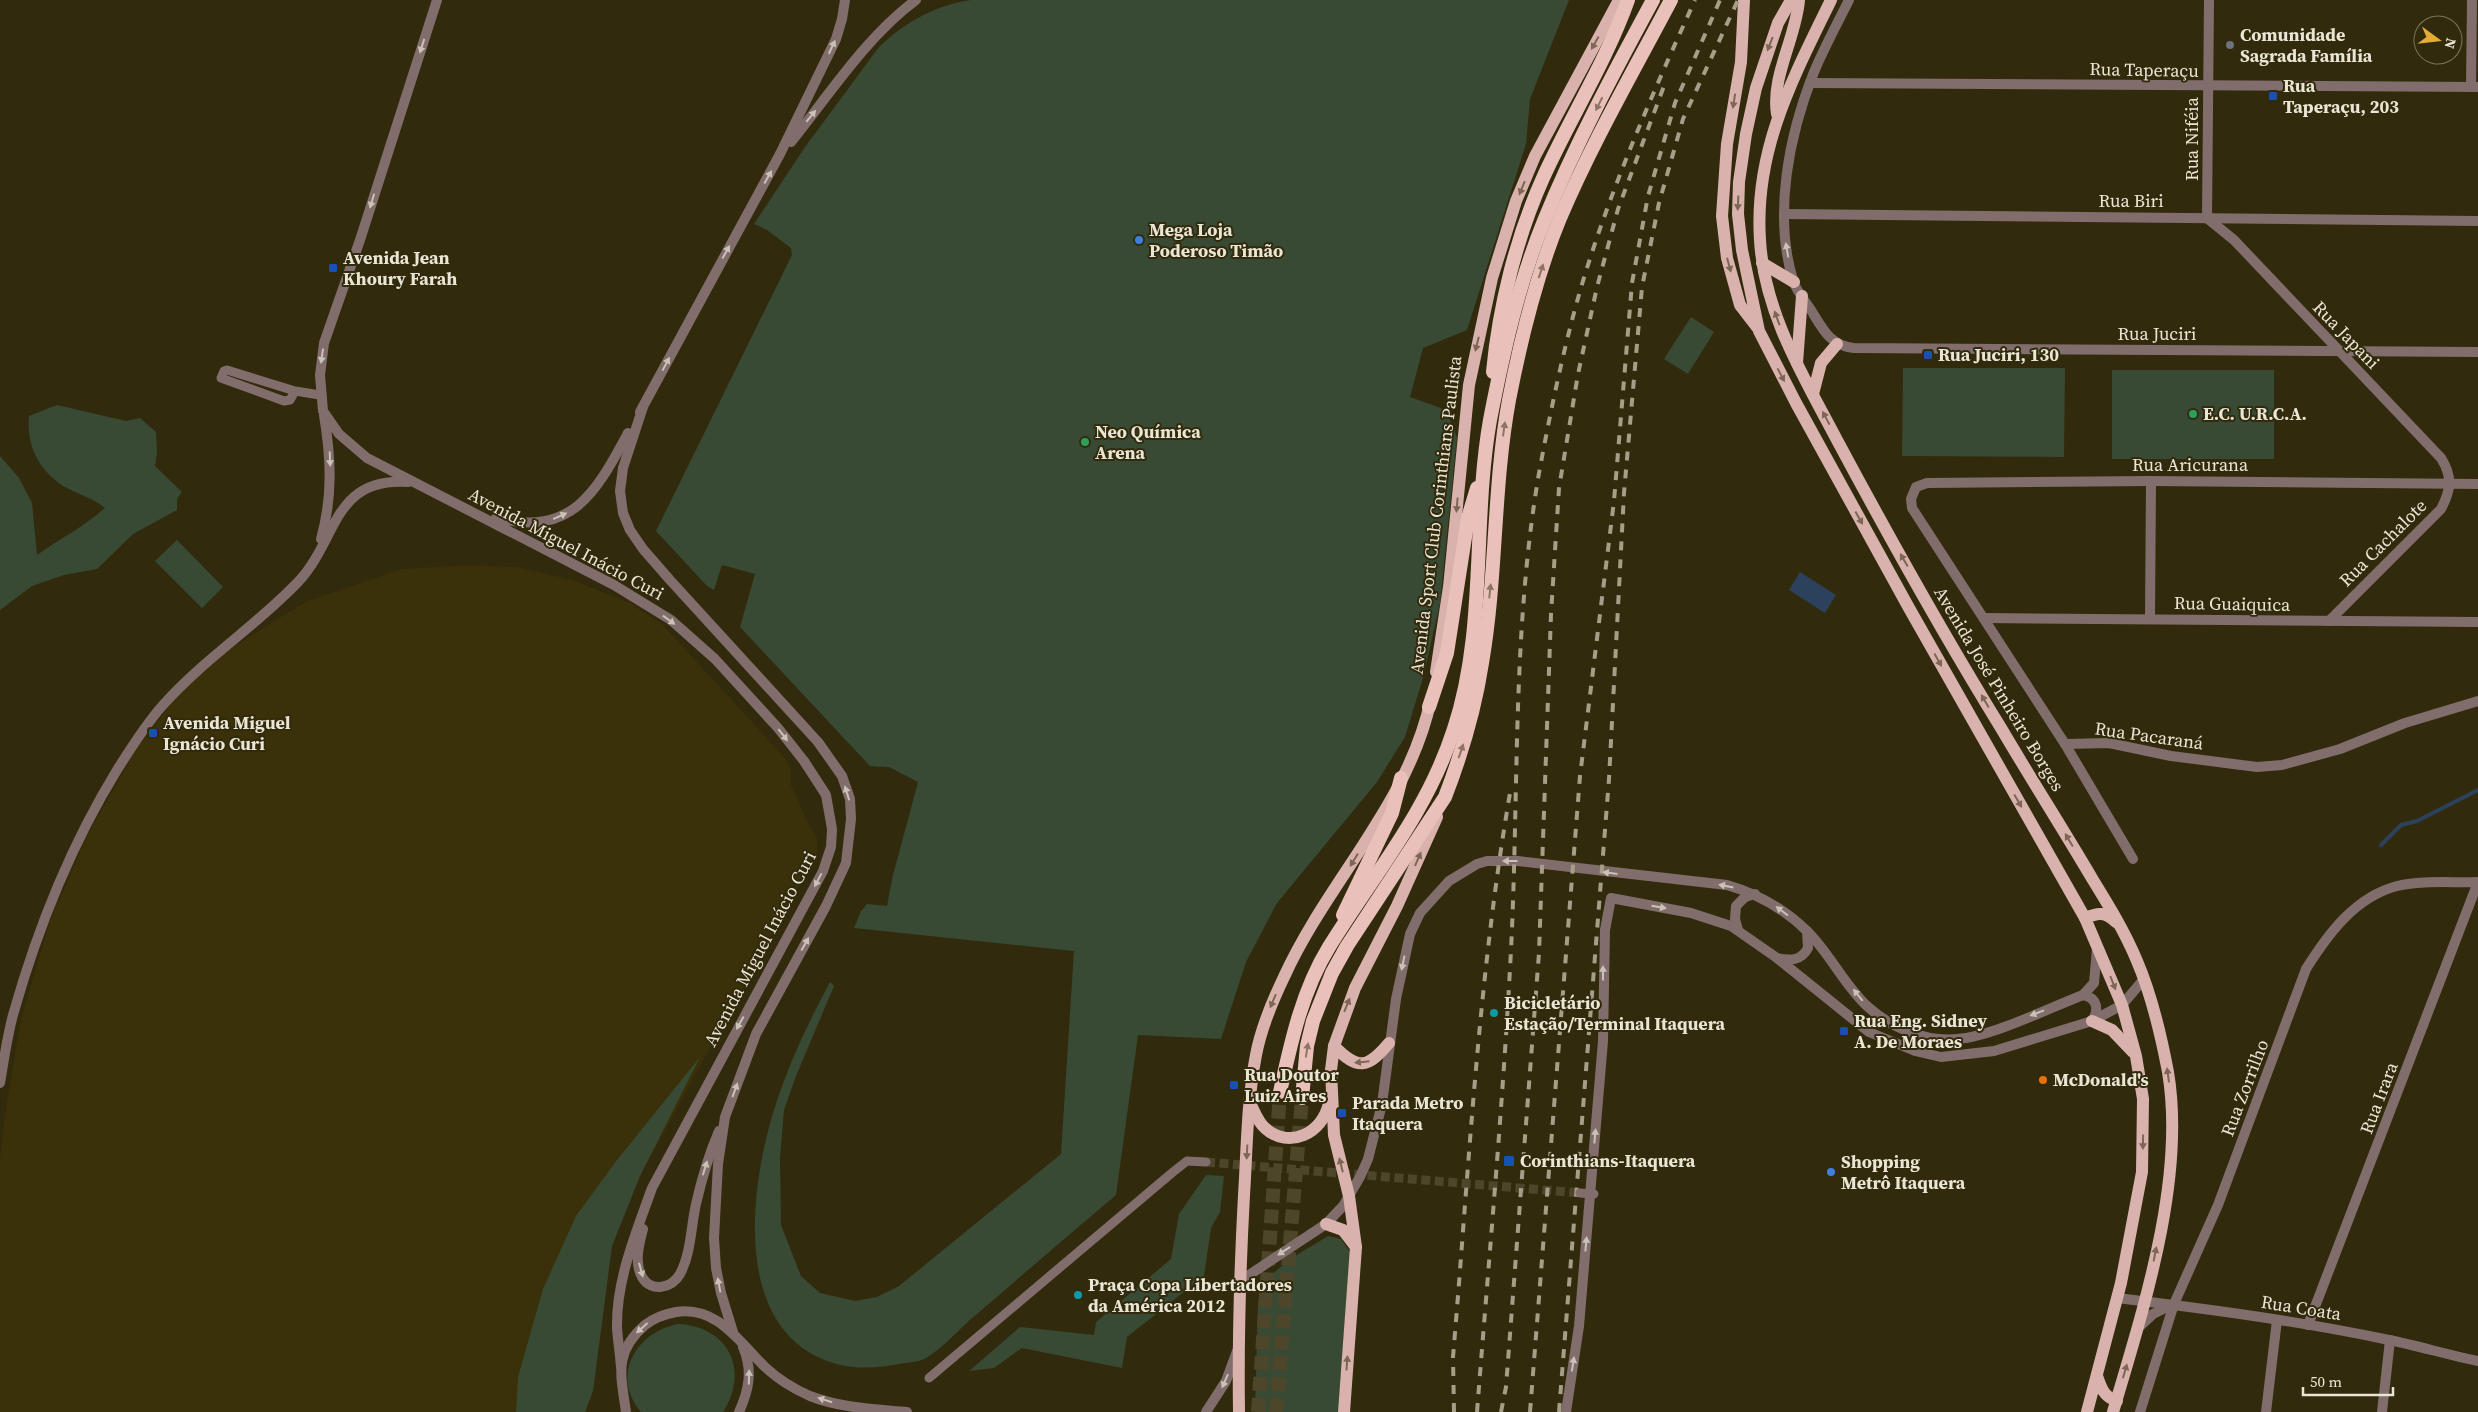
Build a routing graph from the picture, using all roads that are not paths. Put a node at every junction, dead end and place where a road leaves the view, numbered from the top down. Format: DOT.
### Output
graph roads {
  1 [pos="437,0"];
  2 [pos="845,0"];
  3 [pos="916,0"];
  4 [pos="1618,0"];
  5 [pos="1628,0"];
  6 [pos="1653,0"];
  7 [pos="1671,0"];
  8 [pos="1744,0"];
  9 [pos="1791,0"];
  10 [pos="1799,0"];
  11 [pos="1832,0"];
  12 [pos="1849,0"];
  13 [pos="2209,0"];
  14 [pos="2472,0"];
  15 [pos="1810,83"];
  16 [pos="2208,87"];
  17 [pos="2475,87"];
  18 [pos="1777,116"];
  19 [pos="780,154"];
  20 [pos="1784,214"];
  21 [pos="2208,218"];
  22 [pos="2478,221"];
  23 [pos="1762,263"];
  24 [pos="1794,282"];
  25 [pos="1802,296"];
  26 [pos="1759,332"];
  27 [pos="1836,344"];
  28 [pos="2339,351"];
  29 [pos="2478,352"];
  30 [pos="1797,363"];
  31 [pos="294,391"];
  32 [pos="1813,394"];
  33 [pos="320,395"];
  34 [pos="643,407"];
  35 [pos="323,411"];
  36 [pos="1490,420"];
  37 [pos="1484,465"];
  38 [pos="2151,481"];
  39 [pos="417,483"];
  40 [pos="2451,483"];
  41 [pos="2478,484"];
  42 [pos="478,513"];
  43 [pos="317,554"];
  44 [pos="1985,618"];
  45 [pos="2150,619"];
  46 [pos="2329,621"];
  47 [pos="2478,622"];
  48 [pos="2478,701"];
  49 [pos="1429,707"];
  50 [pos="2065,744"];
  51 [pos="1401,778"];
  52 [pos="1446,797"];
  53 [pos="2133,859"];
  54 [pos="2477,888"];
  55 [pos="1755,894"];
  56 [pos="2085,918"];
  57 [pos="2120,926"];
  58 [pos="1738,930"];
  59 [pos="1807,930"];
  60 [pos="2095,938"];
  61 [pos="1328,948"];
  62 [pos="1777,958"];
  63 [pos="2144,979"];
  64 [pos="2083,995"];
  65 [pos="2122,1005"];
  66 [pos="2092,1021"];
  67 [pos="1389,1043"];
  68 [pos="1334,1046"];
  69 [pos="2136,1056"];
  70 [pos="0,1082"];
  71 [pos="1280,1092"];
  72 [pos="1331,1096"];
  73 [pos="1302,1098"];
  74 [pos="1250,1103"];
  75 [pos="725,1117"];
  76 [pos="1206,1162"];
  77 [pos="652,1188"];
  78 [pos="1580,1193"];
  79 [pos="1594,1194"];
  80 [pos="1349,1196"];
  81 [pos="1326,1224"];
  82 [pos="1356,1247"];
  83 [pos="1240,1281"];
  84 [pos="2117,1298"];
  85 [pos="2145,1301"];
  86 [pos="2174,1304"];
  87 [pos="2277,1320"];
  88 [pos="2308,1325"];
  89 [pos="2136,1331"];
  90 [pos="733,1332"];
  91 [pos="2390,1340"];
  92 [pos="740,1342"];
  93 [pos="1238,1348"];
  94 [pos="2477,1358"];
  95 [pos="621,1367"];
  96 [pos="2097,1376"];
  97 [pos="929,1378"];
  98 [pos="625,1400"];
  99 [pos="2115,1406"];
  100 [pos="626,1412"];
  101 [pos="632,1412"];
  102 [pos="739,1412"];
  103 [pos="907,1412"];
  104 [pos="1206,1412"];
  105 [pos="1239,1412"];
  106 [pos="1344,1412"];
  107 [pos="1566,1412"];
  108 [pos="2087,1412"];
  109 [pos="2140,1412"];
  110 [pos="2266,1412"];
  111 [pos="2382,1412"];
  1 -- 33 [label="street, one-way"];
  19 -- 2 [label="street, one-way"];
  19 -- 3 [label="street, one-way"];
  4 -- 49 [label="main road, Avenida Sport Club Corinthians Paulista, one-way"];
  5 -- 36 [label="highway"];
  6 -- 36 [label="highway, one-way"];
  52 -- 7 [label="highway, one-way"];
  8 -- 26 [label="main road, one-way"];
  9 -- 26 [label="main road, Avenida José Pinheiro Borges, one-way"];
  10 -- 18 [label="main road"];
  11 -- 18 [label="main road, Avenida José Pinheiro Borges"];
  12 -- 15 [label="street"];
  13 -- 16 [label="street, Rua Niféia"];
  14 -- 17 [label="street"];
  15 -- 16 [label="street, Rua Taperaçu"];
  15 -- 20 [label="street"];
  16 -- 17 [label="street, Rua Taperaçu"];
  16 -- 21 [label="street, Rua Niféia"];
  18 -- 23 [label="main road, Avenida José Pinheiro Borges"];
  34 -- 19 [label="street, one-way"];
  20 -- 21 [label="street, Rua Biri"];
  24 -- 20 [label="street, one-way"];
  21 -- 22 [label="street, Rua Biri"];
  21 -- 28 [label="street, Rua Japani"];
  23 -- 24 [label="main road"];
  30 -- 23 [label="main road, Avenida José Pinheiro Borges, one-way"];
  24 -- 25 [label="street"];
  25 -- 27 [label="street"];
  25 -- 30 [label="main road"];
  26 -- 56 [label="main road, Avenida José Pinheiro Borges, one-way"];
  27 -- 28 [label="street, Rua Juciri"];
  27 -- 32 [label="main road"];
  28 -- 29 [label="street, Rua Juciri"];
  28 -- 40 [label="street, Rua Japani"];
  30 -- 32 [label="main road, Avenida José Pinheiro Borges"];
  31 -- 31 [label="street"];
  31 -- 33 [label="street"];
  57 -- 32 [label="main road, Avenida José Pinheiro Borges, one-way"];
  33 -- 35 [label="street"];
  42 -- 34 [label="street, one-way"];
  75 -- 34 [label="street, Avenida Miguel Inácio Curi, one-way"];
  35 -- 39 [label="street"];
  35 -- 43 [label="street, Avenida Miguel Inácio Curi, one-way"];
  36 -- 37 [label="highway"];
  37 -- 49 [label="highway"];
  37 -- 61 [label="highway"];
  38 -- 40 [label="street, Rua Aricurana"];
  38 -- 44 [label="street, Rua Aricurana"];
  38 -- 45 [label="street"];
  39 -- 42 [label="street, Avenida Miguel Inácio Curi"];
  39 -- 43 [label="street, Avenida Miguel Inácio Curi"];
  40 -- 41 [label="street, Rua Aricurana"];
  40 -- 46 [label="street, Rua Cachalote"];
  42 -- 77 [label="street, Avenida Miguel Inácio Curi, one-way"];
  43 -- 70 [label="street, Avenida Miguel Inácio Curi"];
  44 -- 45 [label="street, Rua Guaiquica"];
  44 -- 50 [label="street"];
  45 -- 46 [label="street, Rua Guaiquica"];
  46 -- 47 [label="street, Rua Guaiquica"];
  48 -- 50 [label="street, Rua Pacaraná"];
  49 -- 51 [label="main road, Avenida Sport Club Corinthians Paulista"];
  50 -- 53 [label="street"];
  51 -- 61 [label="highway"];
  51 -- 74 [label="main road, Avenida Sport Club Corinthians Paulista, one-way"];
  68 -- 52 [label="main road, one-way"];
  73 -- 52 [label="highway, one-way"];
  54 -- 86 [label="street, Rua Zorrilho"];
  54 -- 88 [label="street, Rua Irara"];
  55 -- 58 [label="street"];
  59 -- 55 [label="street, one-way"];
  55 -- 67 [label="street, one-way"];
  56 -- 57 [label="main road"];
  56 -- 60 [label="main road, Avenida José Pinheiro Borges"];
  57 -- 63 [label="main road, Avenida José Pinheiro Borges"];
  58 -- 62 [label="street"];
  107 -- 58 [label="street, one-way"];
  59 -- 62 [label="street"];
  64 -- 59 [label="street, one-way"];
  60 -- 64 [label="street"];
  60 -- 65 [label="main road, Avenida José Pinheiro Borges, one-way"];
  61 -- 71 [label="highway"];
  62 -- 66 [label="street"];
  63 -- 65 [label="street"];
  85 -- 63 [label="main road, Avenida José Pinheiro Borges, one-way"];
  64 -- 66 [label="street"];
  65 -- 66 [label="street"];
  65 -- 69 [label="main road, Avenida José Pinheiro Borges"];
  66 -- 69 [label="main road"];
  67 -- 68 [label="main road, one-way"];
  67 -- 80 [label="street"];
  68 -- 72 [label="main road"];
  69 -- 84 [label="main road, Avenida José Pinheiro Borges, one-way"];
  72 -- 74 [label="main road"];
  80 -- 72 [label="main road, one-way"];
  74 -- 83 [label="main road, Avenida Sport Club Corinthians Paulista, one-way"];
  77 -- 75 [label="street, one-way"];
  90 -- 75 [label="street, Avenida Miguel Inácio Curi, one-way"];
  76 -- 97 [label="street"];
  77 -- 95 [label="street, Avenida Miguel Inácio Curi"];
  78 -- 79 [label="street, bridge"];
  80 -- 81 [label="street"];
  80 -- 82 [label="main road"];
  81 -- 82 [label="main road"];
  81 -- 83 [label="street, one-way"];
  106 -- 82 [label="main road, one-way"];
  83 -- 93 [label="main road, Avenida Sport Club Corinthians Paulista"];
  84 -- 85 [label="street, Rua Coata"];
  84 -- 96 [label="main road, Avenida José Pinheiro Borges"];
  85 -- 86 [label="street, Rua Coata"];
  85 -- 89 [label="main road, Avenida José Pinheiro Borges"];
  86 -- 87 [label="street, Rua Coata"];
  86 -- 89 [label="street"];
  86 -- 109 [label="street, Rua Zorrilho"];
  87 -- 88 [label="street, Rua Coata"];
  87 -- 110 [label="street"];
  88 -- 91 [label="street, Rua Coata"];
  99 -- 89 [label="main road, Avenida José Pinheiro Borges, one-way"];
  90 -- 92 [label="street"];
  90 -- 95 [label="street, Avenida Miguel Inácio Curi, one-way"];
  91 -- 94 [label="street, Rua Coata"];
  91 -- 111 [label="street"];
  102 -- 92 [label="street, one-way"];
  103 -- 92 [label="street, one-way"];
  93 -- 104 [label="street, one-way"];
  93 -- 105 [label="main road, Avenida Sport Club Corinthians Paulista"];
  95 -- 98 [label="street, Avenida Miguel Inácio Curi"];
  96 -- 99 [label="main road"];
  96 -- 108 [label="main road, Avenida José Pinheiro Borges"];
  98 -- 100 [label="street, Avenida Miguel Inácio Curi"];
  98 -- 101 [label="street"];
}
